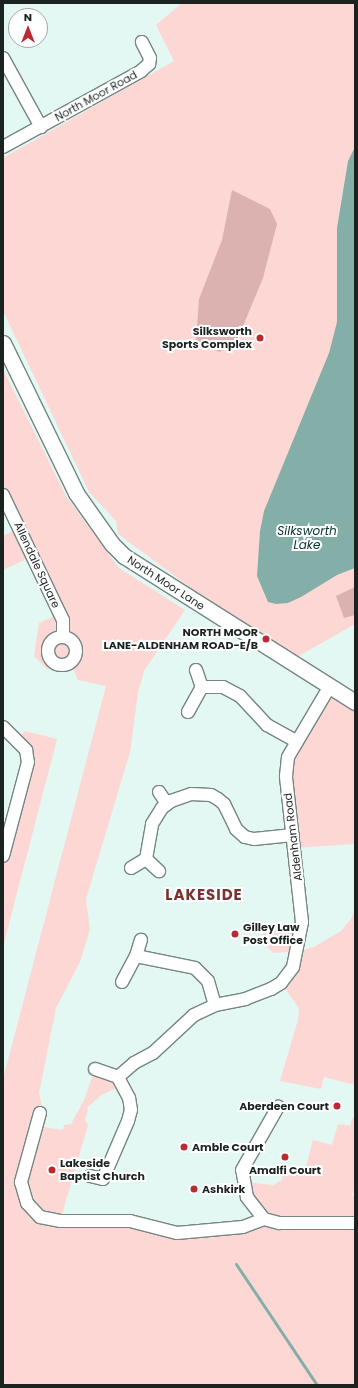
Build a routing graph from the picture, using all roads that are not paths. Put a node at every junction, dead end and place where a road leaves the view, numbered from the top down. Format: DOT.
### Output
graph roads {
  1 [pos="142,42"];
  2 [pos="3,58"];
  3 [pos="41,127"];
  4 [pos="3,147"];
  5 [pos="3,343"];
  6 [pos="3,495"];
  7 [pos="63,637"];
  8 [pos="196,670"];
  9 [pos="330,686"];
  10 [pos="202,687"];
  11 [pos="355,702"];
  12 [pos="188,712"];
  13 [pos="3,727"];
  14 [pos="296,742"];
  15 [pos="159,792"];
  16 [pos="167,804"];
  17 [pos="8,817"];
  18 [pos="292,835"];
  19 [pos="3,856"];
  20 [pos="146,859"];
  21 [pos="130,868"];
  22 [pos="159,870"];
  23 [pos="141,940"];
  24 [pos="136,956"];
  25 [pos="122,982"];
  26 [pos="215,1005"];
  27 [pos="95,1069"];
  28 [pos="118,1077"];
  29 [pos="278,1107"];
  30 [pos="40,1113"];
  31 [pos="90,1176"];
  32 [pos="264,1218"];
  33 [pos="355,1223"];
  1 -- 3 [label="street, North Moor Road"];
  2 -- 3 [label="street"];
  3 -- 4 [label="street, North Moor Road"];
  5 -- 9 [label="street, North Moor Lane"];
  6 -- 7 [label="street, Allendale Square"];
  8 -- 10 [label="street"];
  9 -- 11 [label="street, North Moor Lane"];
  9 -- 14 [label="street, Aldenham Road"];
  10 -- 12 [label="street"];
  10 -- 14 [label="street"];
  13 -- 17 [label="street"];
  14 -- 18 [label="street, Aldenham Road"];
  15 -- 16 [label="street"];
  16 -- 18 [label="street"];
  16 -- 20 [label="street"];
  17 -- 19 [label="street"];
  18 -- 26 [label="street, Aldenham Road"];
  20 -- 21 [label="street"];
  20 -- 22 [label="street"];
  23 -- 24 [label="street"];
  24 -- 25 [label="street"];
  24 -- 26 [label="street"];
  26 -- 28 [label="street"];
  27 -- 28 [label="street"];
  28 -- 31 [label="street"];
  29 -- 32 [label="street"];
  30 -- 32 [label="street"];
  32 -- 33 [label="street"];
}
